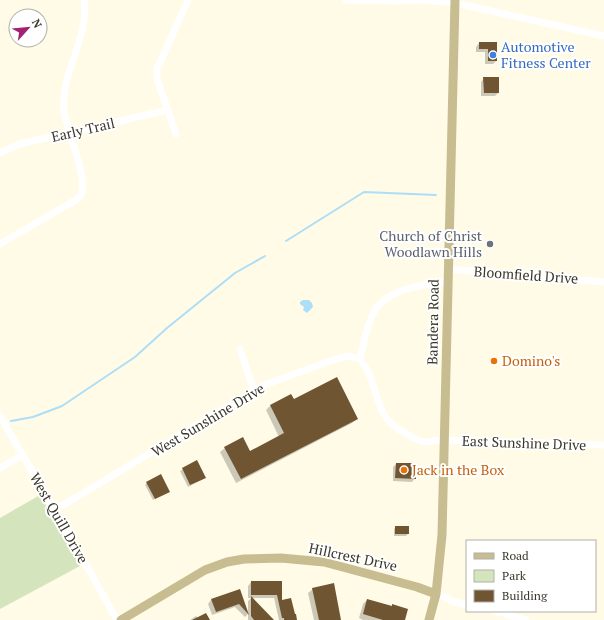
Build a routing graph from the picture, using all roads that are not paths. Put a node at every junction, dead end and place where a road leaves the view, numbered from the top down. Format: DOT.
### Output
graph roads {
  1 [pos="84,0"];
  2 [pos="188,0"];
  3 [pos="345,0"];
  4 [pos="374,0"];
  5 [pos="417,0"];
  6 [pos="422,0"];
  7 [pos="455,1"];
  8 [pos="604,36"];
  9 [pos="168,110"];
  10 [pos="70,133"];
  11 [pos="176,134"];
  12 [pos="0,153"];
  13 [pos="0,244"];
  14 [pos="448,270"];
  15 [pos="448,281"];
  16 [pos="604,282"];
  17 [pos="240,349"];
  18 [pos="360,359"];
  19 [pos="254,391"];
  20 [pos="0,416"];
  21 [pos="444,440"];
  22 [pos="604,445"];
  23 [pos="23,455"];
  24 [pos="0,468"];
  25 [pos="55,510"];
  26 [pos="436,594"];
  27 [pos="448,598"];
  28 [pos="466,600"];
  29 [pos="466,605"];
  30 [pos="498,612"];
  31 [pos="117,620"];
  32 [pos="121,620"];
  33 [pos="429,620"];
  34 [pos="526,620"];
  1 -- 10 [label="street"];
  2 -- 9 [label="street"];
  3 -- 4 [label="street"];
  4 -- 5 [label="street"];
  6 -- 7 [label="street"];
  7 -- 8 [label="street"];
  7 -- 14 [label="main road, Bandera Road"];
  9 -- 10 [label="street, Early Trail"];
  9 -- 11 [label="street"];
  10 -- 12 [label="street, Early Trail"];
  10 -- 13 [label="street"];
  14 -- 15 [label="main road, Bandera Road"];
  14 -- 16 [label="street, Bloomfield Drive"];
  15 -- 18 [label="street"];
  15 -- 21 [label="main road, Bandera Road"];
  17 -- 19 [label="street"];
  18 -- 19 [label="street, West Sunshine Drive"];
  18 -- 21 [label="street"];
  19 -- 25 [label="street, West Sunshine Drive"];
  20 -- 23 [label="street, West Quill Drive"];
  21 -- 22 [label="street, East Sunshine Drive"];
  21 -- 26 [label="main road, Bandera Road"];
  23 -- 24 [label="street"];
  23 -- 25 [label="street, West Quill Drive"];
  25 -- 31 [label="street, West Quill Drive"];
  26 -- 27 [label="street, Hillcrest Drive"];
  26 -- 32 [label="main road, Hillcrest Drive"];
  26 -- 33 [label="main road, Bandera Road"];
  27 -- 28 [label="street, Hillcrest Drive"];
  27 -- 29 [label="street, Hillcrest Drive"];
  30 -- 34 [label="street"];
}
